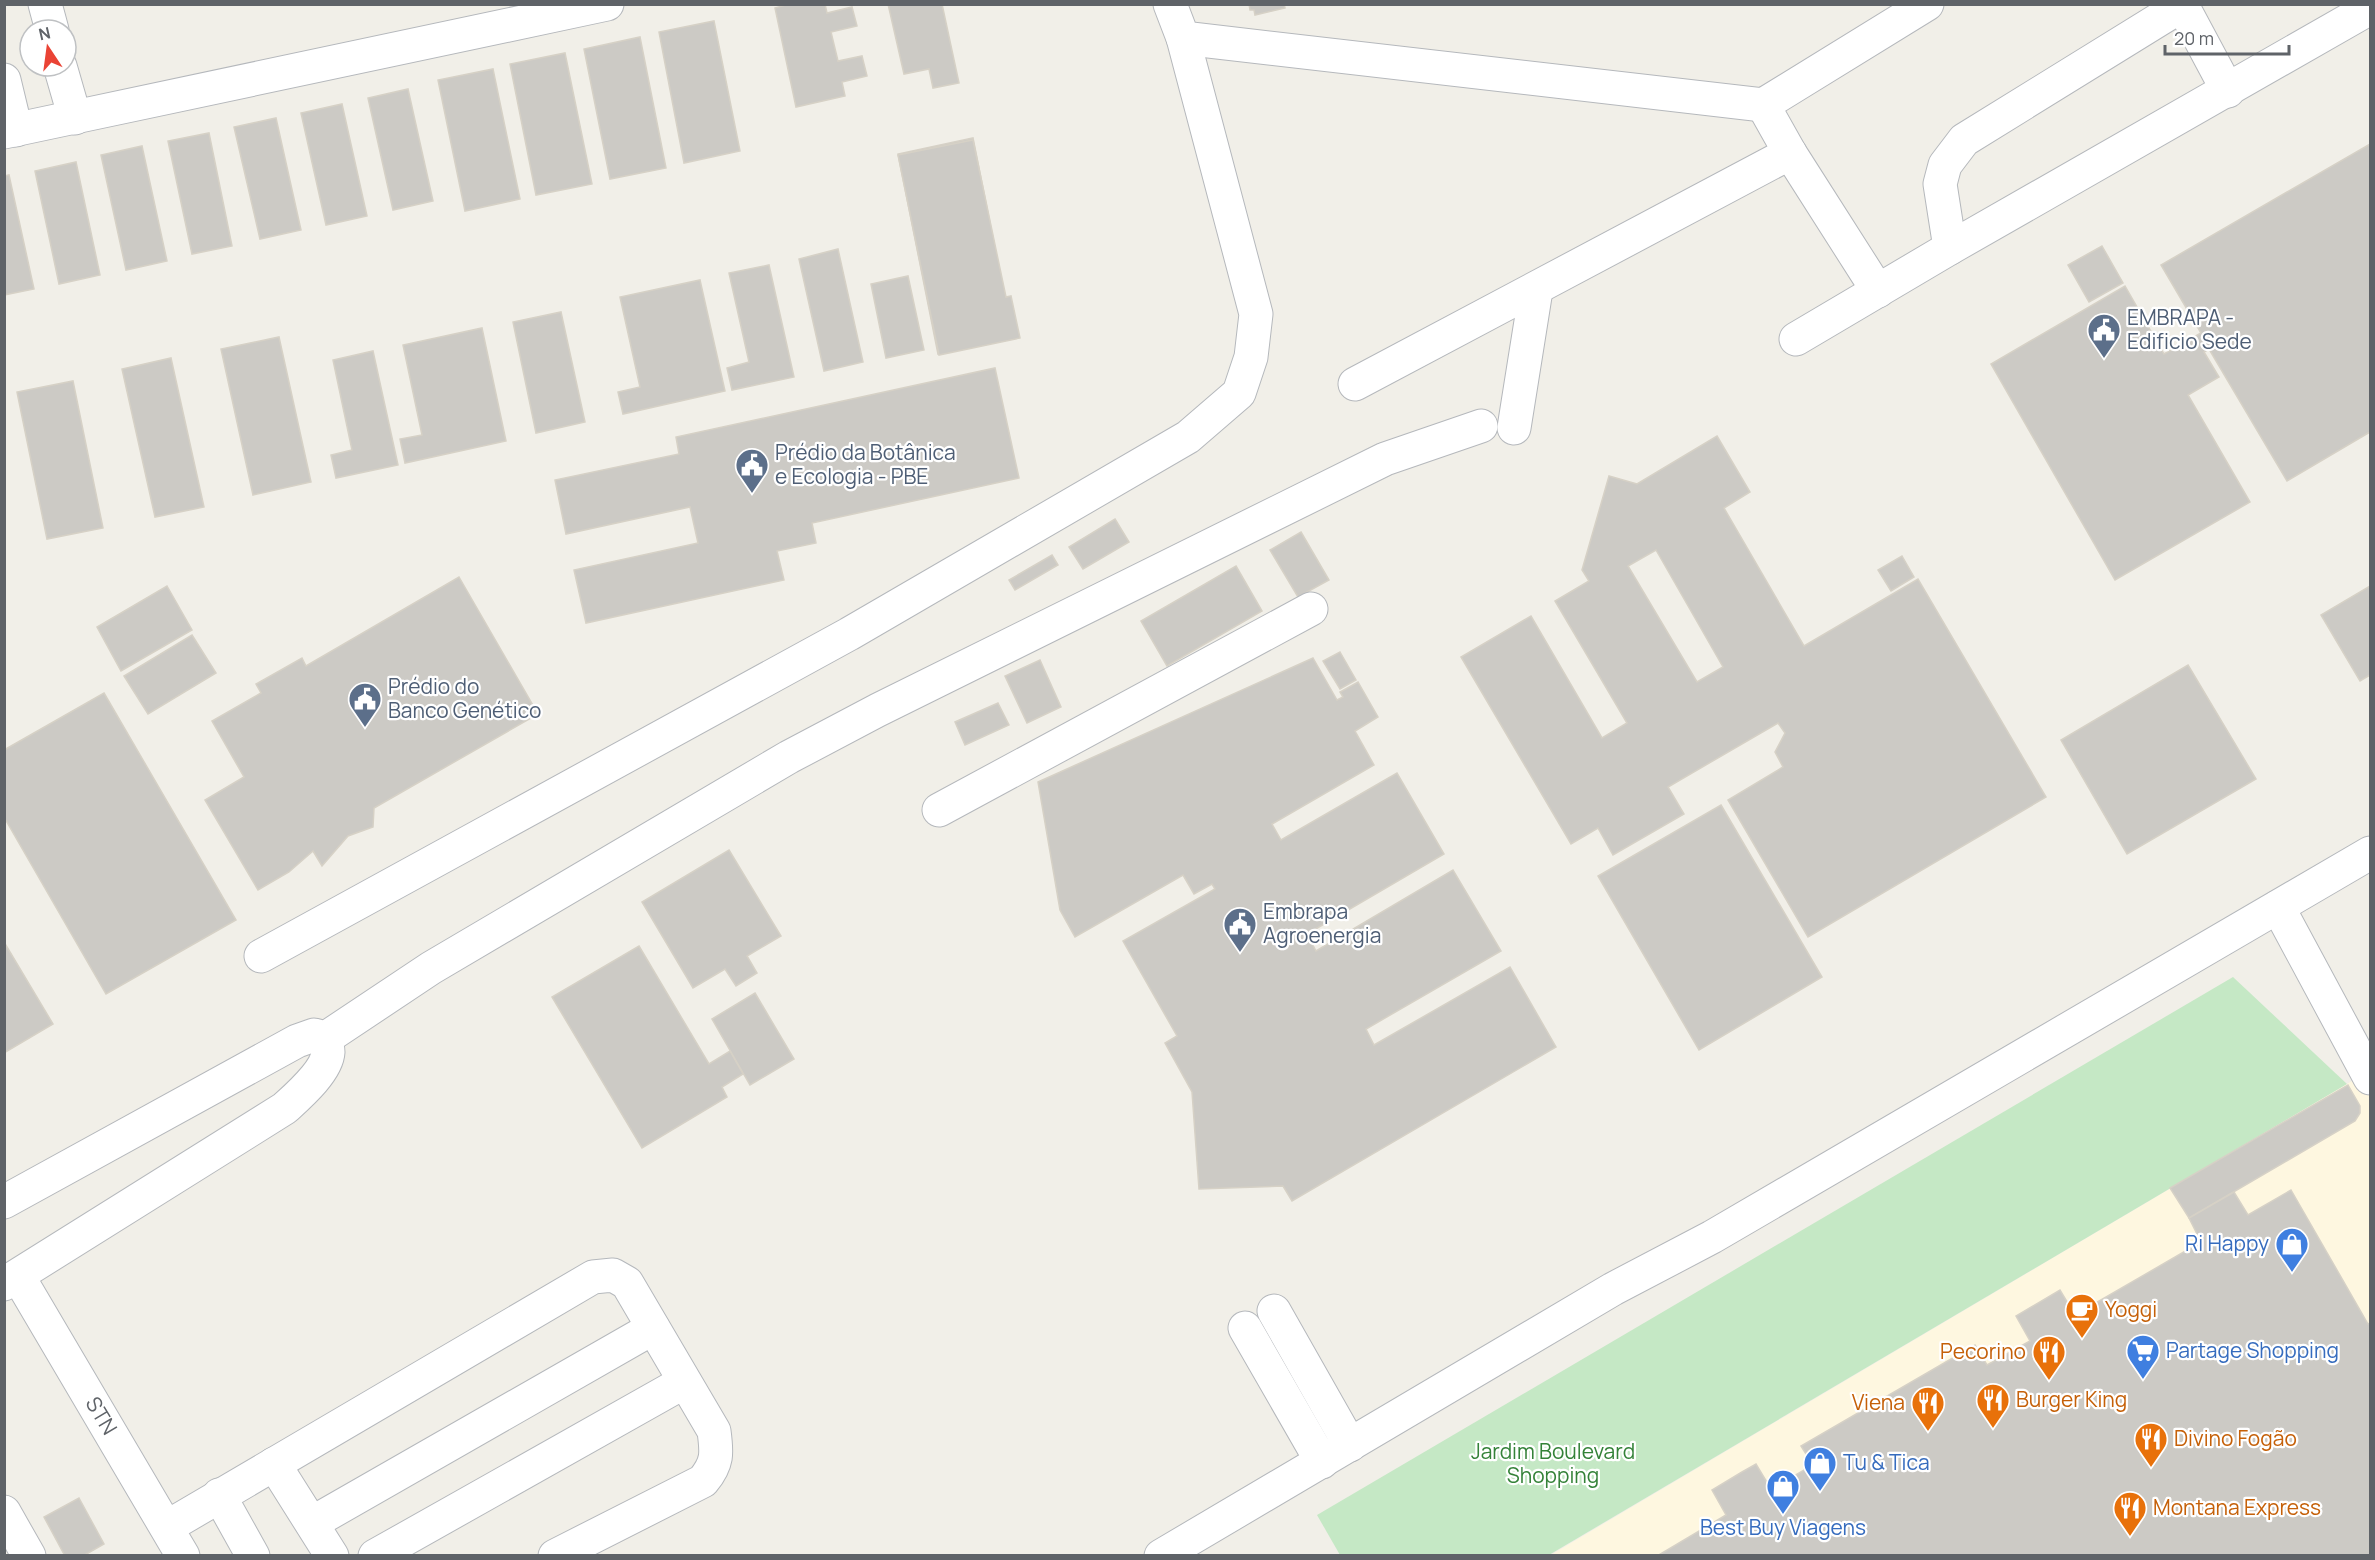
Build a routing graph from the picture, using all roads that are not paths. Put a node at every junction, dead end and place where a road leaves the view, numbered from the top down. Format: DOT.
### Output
graph roads {
  1 [pos="607,4"];
  2 [pos="1170,4"];
  3 [pos="1927,4"];
  4 [pos="2183,5"];
  5 [pos="2370,8"];
  6 [pos="1183,38"];
  7 [pos="63,78"];
  8 [pos="4,80"];
  9 [pos="2228,91"];
  10 [pos="1764,105"];
  11 [pos="75,118"];
  12 [pos="10,131"];
  13 [pos="1790,153"];
  14 [pos="1950,248"];
  15 [pos="1536,290"];
  16 [pos="1878,291"];
  17 [pos="1796,339"];
  18 [pos="1355,384"];
  19 [pos="1481,426"];
  20 [pos="1514,428"];
  21 [pos="1311,609"];
  22 [pos="939,810"];
  23 [pos="2370,853"];
  24 [pos="2278,907"];
  25 [pos="261,956"];
  26 [pos="326,1038"];
  27 [pos="2370,1078"];
  28 [pos="4,1202"];
  29 [pos="11,1280"];
  30 [pos="1274,1311"];
  31 [pos="653,1328"];
  32 [pos="1245,1328"];
  33 [pos="684,1382"];
  34 [pos="1350,1445"];
  35 [pos="1322,1462"];
  36 [pos="274,1464"];
  37 [pos="219,1495"];
  38 [pos="4,1512"];
  39 [pos="312,1523"];
  40 [pos="167,1527"];
  41 [pos="29,1556"];
  42 [pos="183,1556"];
  43 [pos="253,1556"];
  44 [pos="332,1556"];
  45 [pos="375,1556"];
  46 [pos="555,1556"];
  47 [pos="1161,1556"];
  1 -- 11 [label="street"];
  2 -- 6 [label="street"];
  3 -- 10 [label="street"];
  4 -- 9 [label="street"];
  4 -- 14 [label="street"];
  5 -- 9 [label="street"];
  6 -- 10 [label="street"];
  6 -- 25 [label="street"];
  7 -- 11 [label="street"];
  8 -- 12 [label="street"];
  9 -- 14 [label="street"];
  10 -- 13 [label="street"];
  11 -- 12 [label="street"];
  13 -- 15 [label="street"];
  13 -- 16 [label="street"];
  14 -- 16 [label="street"];
  15 -- 18 [label="street"];
  15 -- 20 [label="street"];
  16 -- 17 [label="street"];
  19 -- 26 [label="street"];
  21 -- 22 [label="street"];
  23 -- 24 [label="street"];
  24 -- 27 [label="street"];
  24 -- 34 [label="street"];
  26 -- 28 [label="street"];
  26 -- 29 [label="street"];
  29 -- 40 [label="street, STN"];
  30 -- 34 [label="street"];
  31 -- 33 [label="street"];
  31 -- 36 [label="street"];
  31 -- 39 [label="street"];
  32 -- 35 [label="street"];
  33 -- 45 [label="street"];
  33 -- 46 [label="street"];
  34 -- 35 [label="street"];
  35 -- 47 [label="street"];
  36 -- 37 [label="street"];
  36 -- 39 [label="street"];
  37 -- 40 [label="street"];
  37 -- 43 [label="street"];
  38 -- 41 [label="street"];
  39 -- 44 [label="street"];
  40 -- 42 [label="street, STN"];
}
